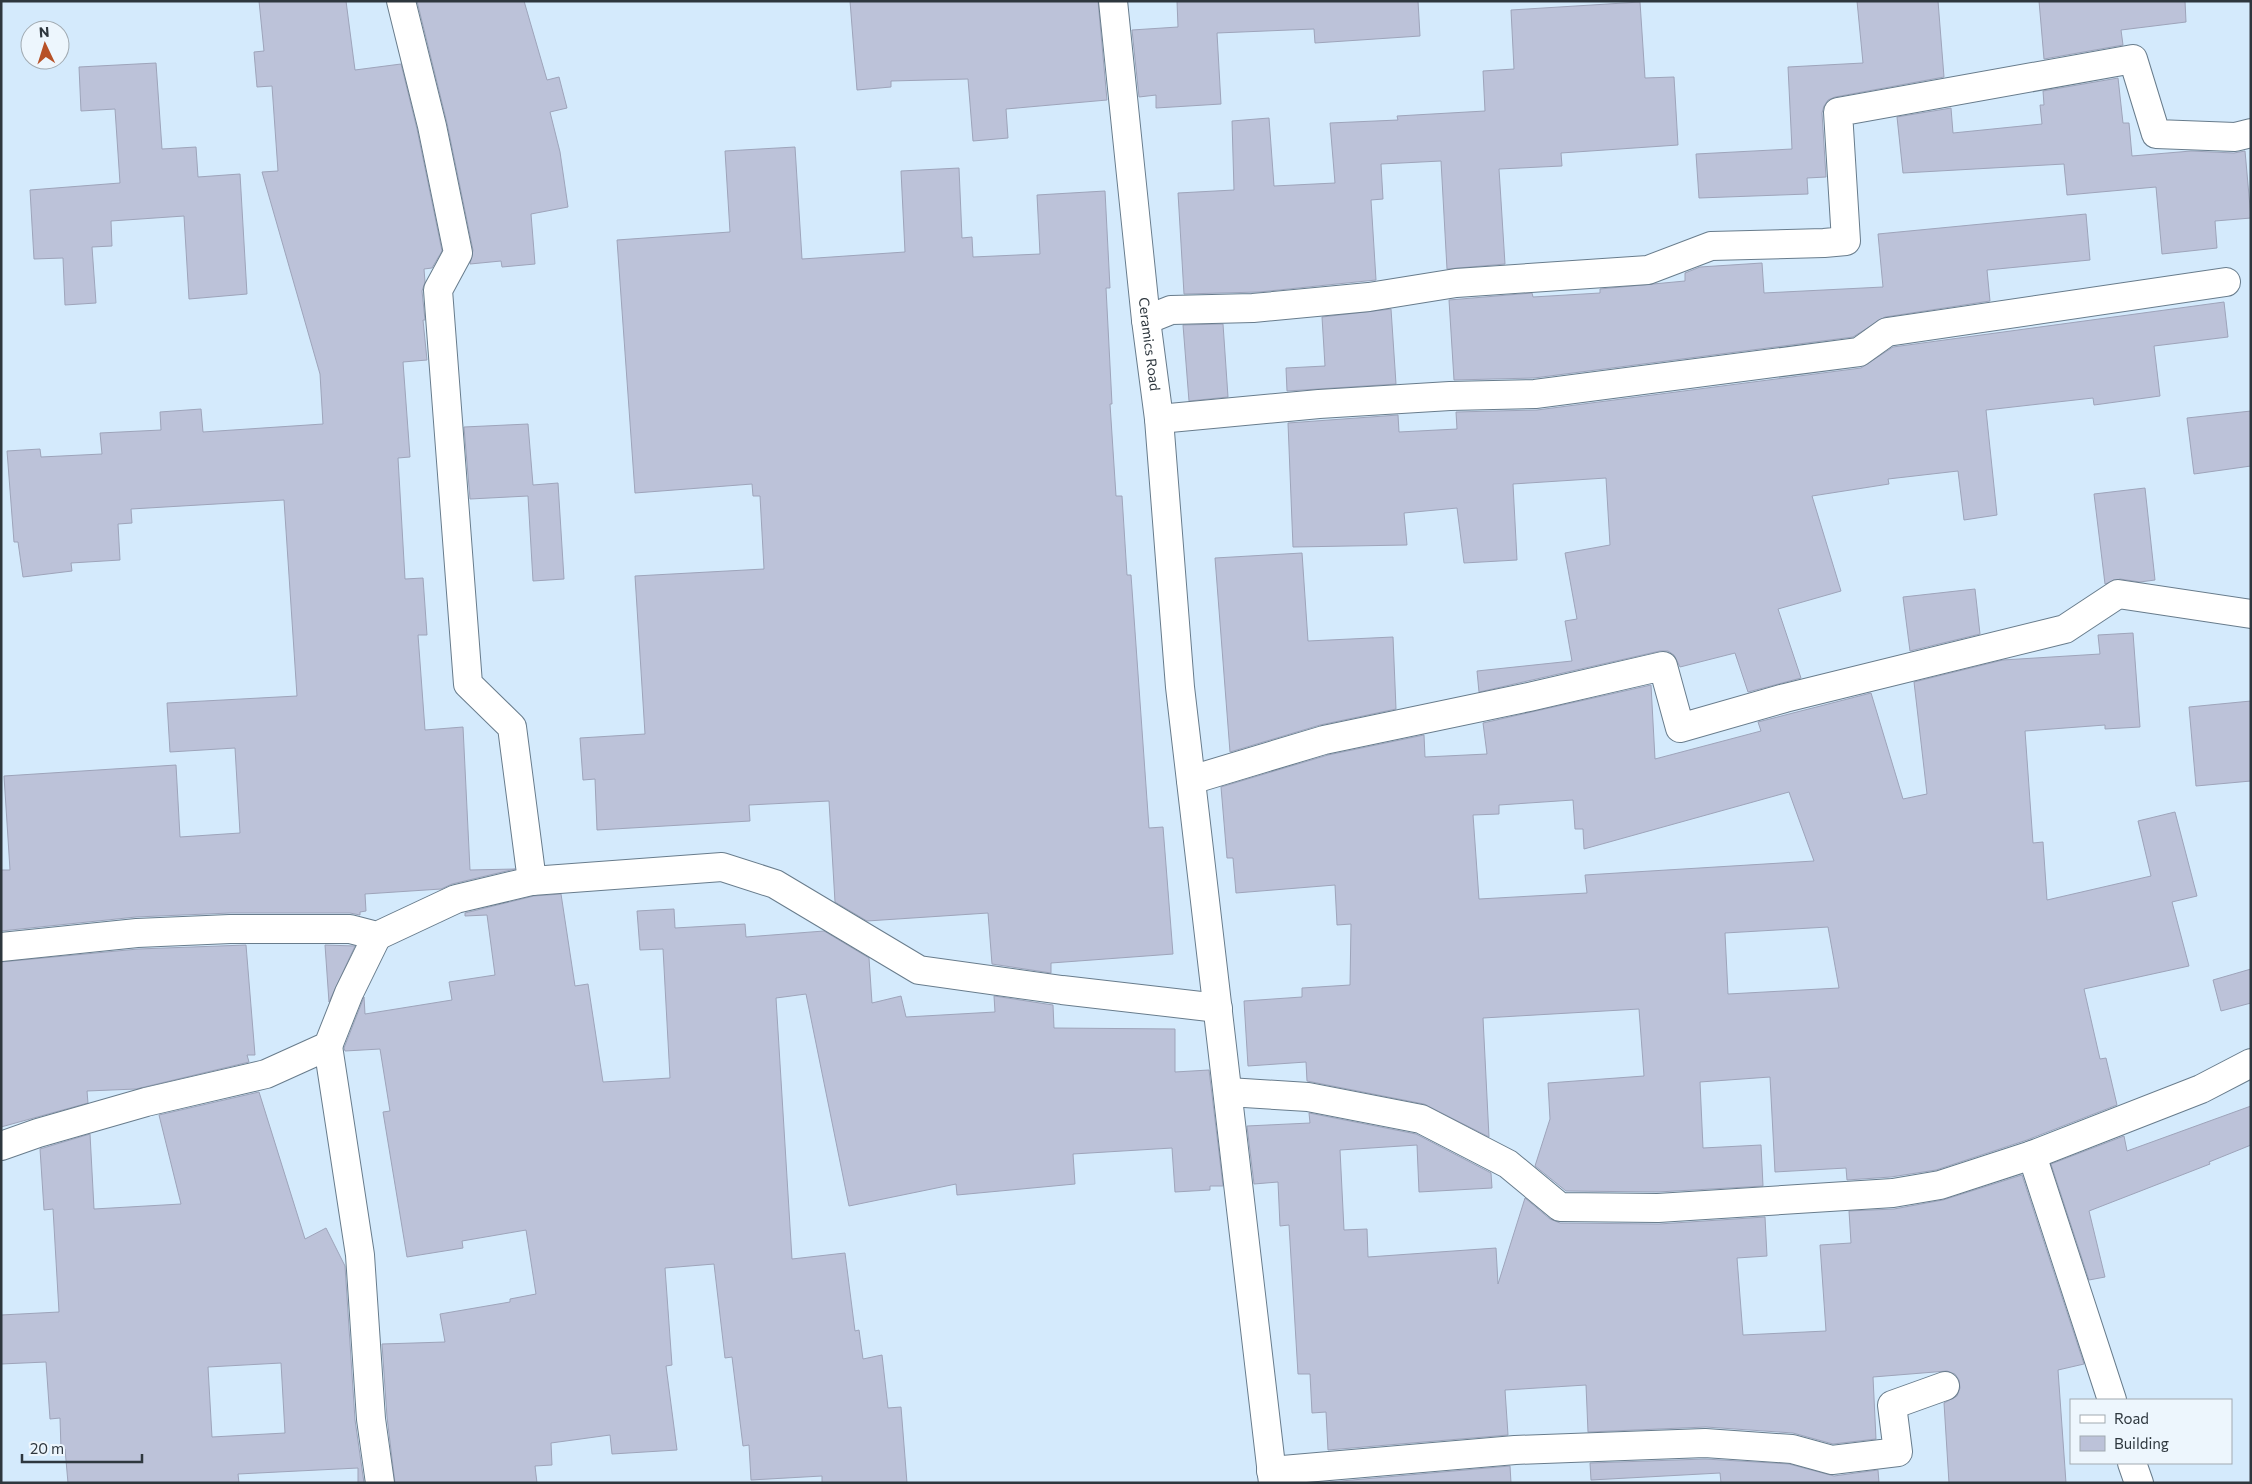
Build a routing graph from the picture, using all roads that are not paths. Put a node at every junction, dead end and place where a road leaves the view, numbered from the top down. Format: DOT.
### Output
graph roads {
  1 [pos="401,1"];
  2 [pos="1113,1"];
  3 [pos="2251,133"];
  4 [pos="2226,282"];
  5 [pos="1146,320"];
  6 [pos="1159,419"];
  7 [pos="2251,614"];
  8 [pos="1191,780"];
  9 [pos="532,881"];
  10 [pos="377,936"];
  11 [pos="1,947"];
  12 [pos="1218,1008"];
  13 [pos="328,1046"];
  14 [pos="2251,1063"];
  15 [pos="1228,1092"];
  16 [pos="1,1146"];
  17 [pos="2032,1155"];
  18 [pos="1946,1386"];
  19 [pos="2112,1399"];
  20 [pos="2132,1464"];
  21 [pos="1272,1477"];
  22 [pos="380,1483"];
  23 [pos="2139,1483"];
  1 -- 9 [label="street"];
  2 -- 5 [label="street, Ceramics Road"];
  3 -- 5 [label="street"];
  4 -- 6 [label="street"];
  5 -- 6 [label="street, Ceramics Road"];
  6 -- 8 [label="street, Ceramics Road"];
  7 -- 8 [label="street"];
  8 -- 12 [label="street, Ceramics Road"];
  9 -- 10 [label="street"];
  9 -- 12 [label="street"];
  10 -- 11 [label="street"];
  10 -- 13 [label="street"];
  12 -- 15 [label="street, Ceramics Road"];
  13 -- 16 [label="street"];
  13 -- 22 [label="street"];
  14 -- 17 [label="street"];
  15 -- 17 [label="street"];
  15 -- 21 [label="street, Ceramics Road"];
  17 -- 19 [label="street"];
  18 -- 21 [label="street"];
  20 -- 23 [label="street"];
}
